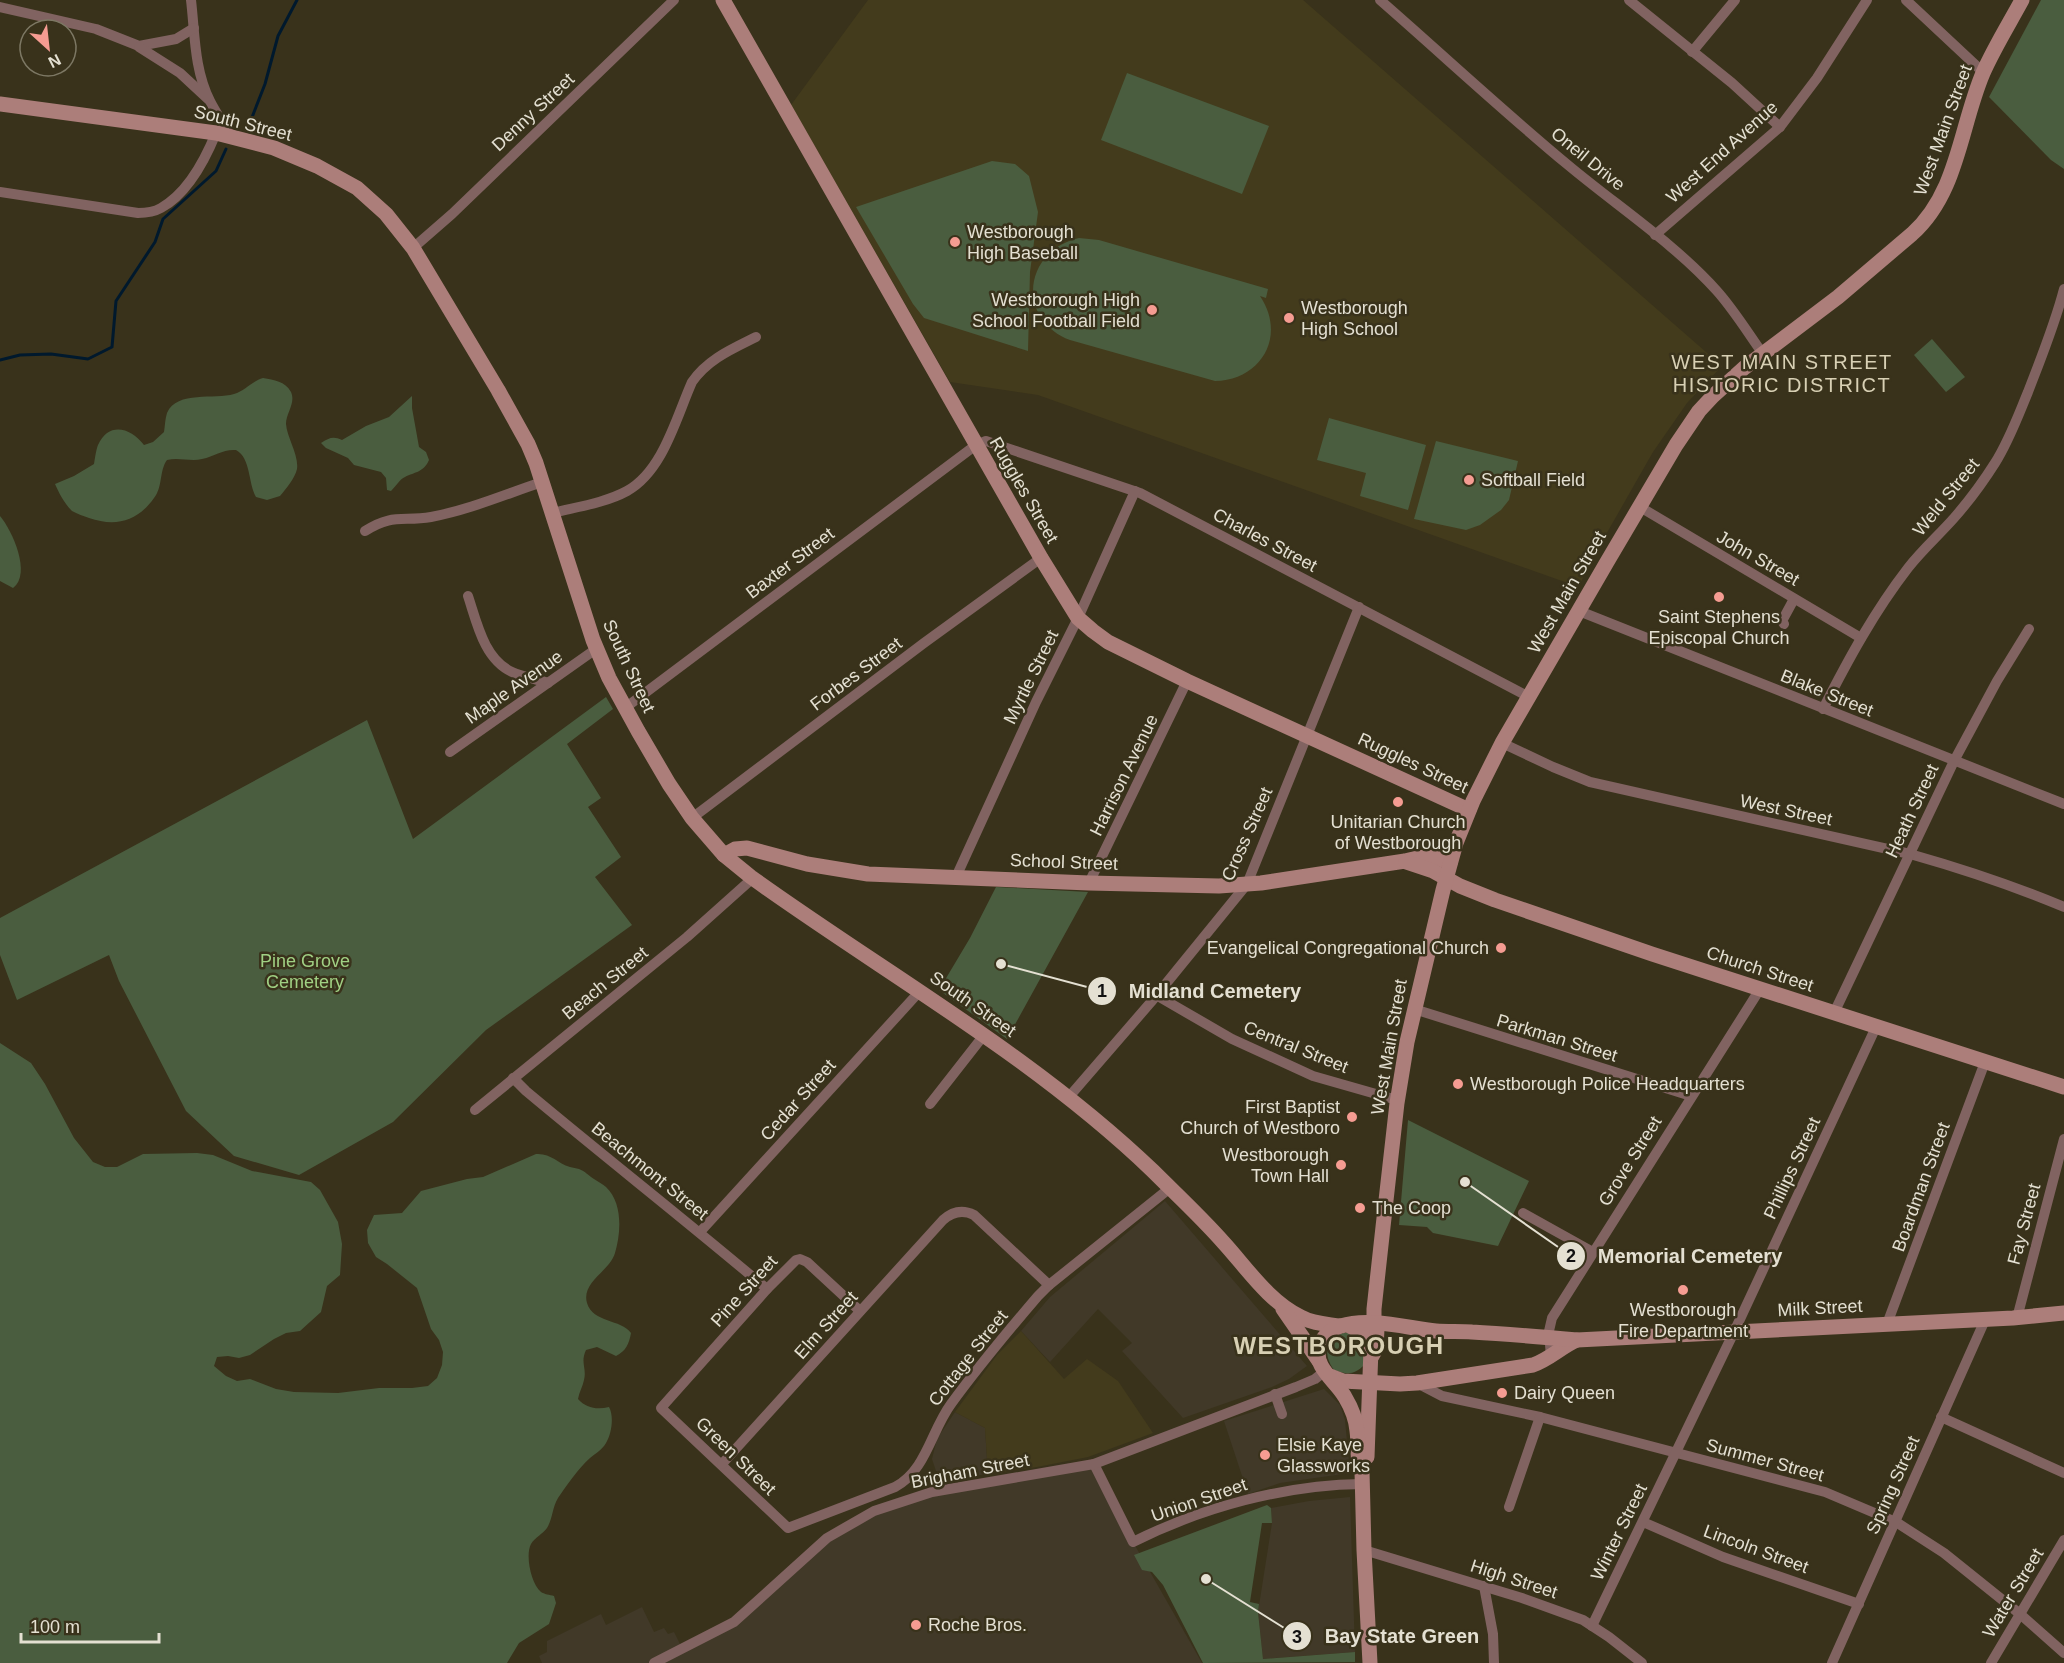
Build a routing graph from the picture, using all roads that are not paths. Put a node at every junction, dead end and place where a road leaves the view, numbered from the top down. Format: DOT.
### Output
graph roads {
  1 [pos="191,0"];
  2 [pos="674,0"];
  3 [pos="723,0"];
  4 [pos="1380,0"];
  5 [pos="1629,0"];
  6 [pos="1735,0"];
  7 [pos="1867,0"];
  8 [pos="1906,0"];
  9 [pos="2022,0"];
  10 [pos="0,7"];
  11 [pos="194,28"];
  12 [pos="139,46"];
  13 [pos="1692,52"];
  14 [pos="1984,73"];
  15 [pos="210,101"];
  16 [pos="0,104"];
  17 [pos="1780,127"];
  18 [pos="223,135"];
  19 [pos="0,192"];
  20 [pos="1655,235"];
  21 [pos="413,248"];
  22 [pos="2064,289"];
  23 [pos="756,337"];
  24 [pos="1763,354"];
  25 [pos="976,445"];
  26 [pos="542,482"];
  27 [pos="1134,491"];
  28 [pos="1640,507"];
  29 [pos="552,513"];
  30 [pos="364,531"];
  31 [pos="1041,558"];
  32 [pos="468,596"];
  33 [pos="1794,599"];
  34 [pos="1359,607"];
  35 [pos="1579,611"];
  36 [pos="1078,618"];
  37 [pos="1784,624"];
  38 [pos="2029,629"];
  39 [pos="1861,638"];
  40 [pos="596,649"];
  41 [pos="1188,681"];
  42 [pos="548,683"];
  43 [pos="1529,697"];
  44 [pos="625,708"];
  45 [pos="1823,709"];
  46 [pos="1307,735"];
  47 [pos="1502,743"];
  48 [pos="450,752"];
  49 [pos="1954,761"];
  50 [pos="2064,804"];
  51 [pos="1469,810"];
  52 [pos="692,818"];
  53 [pos="1910,854"];
  54 [pos="724,855"];
  55 [pos="1405,861"];
  56 [pos="1450,863"];
  57 [pos="956,877"];
  58 [pos="753,878"];
  59 [pos="1446,879"];
  60 [pos="1089,883"];
  61 [pos="1247,884"];
  62 [pos="2064,907"];
  63 [pos="1760,989"];
  64 [pos="920,991"];
  65 [pos="1156,995"];
  66 [pos="1414,1009"];
  67 [pos="1834,1013"];
  68 [pos="1876,1027"];
  69 [pos="984,1035"];
  70 [pos="1985,1062"];
  71 [pos="513,1078"];
  72 [pos="2064,1087"];
  73 [pos="1691,1096"];
  74 [pos="1068,1098"];
  75 [pos="1397,1100"];
  76 [pos="930,1104"];
  77 [pos="475,1110"];
  78 [pos="2064,1139"];
  79 [pos="1170,1188"];
  80 [pos="1523,1213"];
  81 [pos="700,1232"];
  82 [pos="1593,1252"];
  83 [pos="1049,1285"];
  84 [pos="767,1289"];
  85 [pos="1276,1299"];
  86 [pos="860,1311"];
  87 [pos="2064,1313"];
  88 [pos="2017,1318"];
  89 [pos="1374,1320"];
  90 [pos="1985,1320"];
  91 [pos="1887,1324"];
  92 [pos="1344,1325"];
  93 [pos="1734,1332"];
  94 [pos="1549,1338"];
  95 [pos="1577,1340"];
  96 [pos="1372,1358"];
  97 [pos="1551,1358"];
  98 [pos="1324,1370"];
  99 [pos="1350,1380"];
  100 [pos="1370,1383"];
  101 [pos="1417,1383"];
  102 [pos="1397,1384"];
  103 [pos="1275,1394"];
  104 [pos="661,1408"];
  105 [pos="1370,1413"];
  106 [pos="1281,1414"];
  107 [pos="1941,1417"];
  108 [pos="1540,1418"];
  109 [pos="1675,1453"];
  110 [pos="722,1464"];
  111 [pos="1094,1464"];
  112 [pos="2064,1473"];
  113 [pos="1362,1478"];
  114 [pos="1509,1507"];
  115 [pos="1643,1522"];
  116 [pos="1896,1522"];
  117 [pos="788,1528"];
  118 [pos="2064,1540"];
  119 [pos="1364,1550"];
  120 [pos="1484,1586"];
  121 [pos="1858,1604"];
  122 [pos="2020,1614"];
  123 [pos="1592,1626"];
  124 [pos="2064,1653"];
  125 [pos="654,1663"];
  126 [pos="1370,1663"];
  127 [pos="1494,1663"];
  128 [pos="1642,1663"];
  129 [pos="1832,1663"];
  130 [pos="1991,1663"];
  1 -- 11 [label="street"];
  2 -- 21 [label="street, Denny Street"];
  3 -- 25 [label="main road, Ruggles Street"];
  4 -- 20 [label="street, Oneil Drive"];
  5 -- 13 [label="street"];
  6 -- 13 [label="street"];
  7 -- 17 [label="street, West End Avenue"];
  8 -- 14 [label="street"];
  9 -- 14 [label="main road, West Main Street"];
  10 -- 12 [label="street"];
  11 -- 12 [label="street"];
  11 -- 15 [label="street"];
  12 -- 15 [label="street"];
  13 -- 17 [label="street"];
  14 -- 24 [label="main road, West Main Street"];
  15 -- 18 [label="street"];
  16 -- 18 [label="main road, South Street"];
  17 -- 20 [label="street, West End Avenue"];
  18 -- 19 [label="street"];
  18 -- 21 [label="main road, South Street"];
  20 -- 24 [label="street, Oneil Drive"];
  21 -- 26 [label="main road, South Street"];
  22 -- 39 [label="street, Weld Street"];
  23 -- 29 [label="street"];
  24 -- 28 [label="main road, West Main Street"];
  25 -- 27 [label="street, Charles Street"];
  25 -- 31 [label="main road, Ruggles Street"];
  25 -- 44 [label="street, Baxter Street"];
  26 -- 29 [label="main road, South Street"];
  26 -- 30 [label="street"];
  27 -- 34 [label="street, Charles Street"];
  27 -- 36 [label="street, Myrtle Street"];
  28 -- 33 [label="street, John Street"];
  28 -- 35 [label="main road, West Main Street"];
  29 -- 40 [label="main road, South Street"];
  31 -- 36 [label="main road, Ruggles Street"];
  31 -- 52 [label="street, Forbes Street"];
  32 -- 42 [label="street"];
  33 -- 37 [label="street"];
  33 -- 39 [label="street, John Street"];
  34 -- 43 [label="street, Charles Street"];
  34 -- 46 [label="street, Cross Street"];
  35 -- 43 [label="main road, West Main Street"];
  35 -- 45 [label="street, Blake Street"];
  36 -- 41 [label="main road, Ruggles Street"];
  36 -- 57 [label="street, Myrtle Street"];
  38 -- 49 [label="street, Heath Street"];
  39 -- 45 [label="street, Weld Street"];
  40 -- 42 [label="street, Maple Avenue"];
  40 -- 44 [label="main road, South Street"];
  41 -- 46 [label="main road, Ruggles Street"];
  41 -- 60 [label="street, Harrison Avenue"];
  42 -- 48 [label="street, Maple Avenue"];
  43 -- 47 [label="main road, West Main Street"];
  44 -- 52 [label="main road, South Street"];
  45 -- 49 [label="street, Blake Street"];
  46 -- 51 [label="main road, Ruggles Street"];
  46 -- 61 [label="street, Cross Street"];
  47 -- 51 [label="main road, West Main Street"];
  47 -- 53 [label="street, West Street"];
  49 -- 50 [label="street, Blake Street"];
  49 -- 53 [label="street, Heath Street"];
  51 -- 56 [label="main road, West Main Street"];
  52 -- 54 [label="main road, South Street"];
  53 -- 62 [label="street, West Street"];
  53 -- 67 [label="street, Heath Street"];
  54 -- 57 [label="main road, School Street"];
  54 -- 58 [label="main road, South Street"];
  55 -- 56 [label="main road, School Street"];
  55 -- 59 [label="main road, School Street"];
  55 -- 61 [label="main road, School Street"];
  56 -- 59 [label="main road, West Main Street"];
  57 -- 60 [label="main road, School Street"];
  58 -- 64 [label="main road, South Street"];
  58 -- 71 [label="street, Beach Street"];
  59 -- 63 [label="main road, Church Street"];
  59 -- 66 [label="main road, West Main Street"];
  60 -- 61 [label="main road, School Street"];
  61 -- 65 [label="street, Cross Street"];
  63 -- 67 [label="main road, Church Street"];
  63 -- 73 [label="street, Grove Street"];
  64 -- 69 [label="main road, South Street"];
  64 -- 81 [label="street, Cedar Street"];
  65 -- 74 [label="street, Cross Street"];
  65 -- 75 [label="street, Central Street"];
  66 -- 73 [label="street, Parkman Street"];
  66 -- 75 [label="main road, West Main Street"];
  67 -- 68 [label="main road, Church Street"];
  68 -- 70 [label="main road, Church Street"];
  68 -- 93 [label="street, Phillips Street"];
  69 -- 74 [label="main road, South Street"];
  69 -- 76 [label="street"];
  70 -- 72 [label="main road, Church Street"];
  70 -- 91 [label="street, Boardman Street"];
  71 -- 77 [label="street, Beach Street"];
  71 -- 81 [label="street, Beachmont Street"];
  73 -- 82 [label="street, Grove Street"];
  74 -- 79 [label="main road, South Street"];
  75 -- 89 [label="main road, West Main Street"];
  78 -- 88 [label="street, Fay Street"];
  79 -- 83 [label="street, Cottage Street"];
  79 -- 85 [label="main road, South Street"];
  80 -- 82 [label="street"];
  81 -- 84 [label="street, Beachmont Street"];
  82 -- 94 [label="street, Grove Street"];
  83 -- 86 [label="street, Elm Street"];
  83 -- 117 [label="street, Cottage Street"];
  84 -- 86 [label="street, Pine Street"];
  84 -- 104 [label="street, Pine Street"];
  85 -- 92 [label="main road, South Street"];
  85 -- 98 [label="main road, South Street"];
  86 -- 110 [label="street, Elm Street"];
  87 -- 88 [label="main road, Milk Street"];
  88 -- 90 [label="main road, Milk Street"];
  89 -- 92 [label="main road, Milk Street"];
  89 -- 94 [label="main road, Milk Street"];
  89 -- 96 [label="main road, West Main Street"];
  90 -- 91 [label="main road, Milk Street"];
  90 -- 107 [label="street, Spring Street"];
  91 -- 93 [label="main road, Milk Street"];
  92 -- 96 [label="main road"];
  92 -- 98 [label="main road"];
  93 -- 95 [label="main road, Milk Street"];
  93 -- 109 [label="street, Phillips Street"];
  94 -- 95 [label="main road, Milk Street"];
  94 -- 97 [label="street, Grove Street"];
  95 -- 97 [label="main road"];
  96 -- 99 [label="main road"];
  96 -- 100 [label="main road, West Main Street"];
  97 -- 101 [label="main road"];
  98 -- 99 [label="main road"];
  98 -- 103 [label="street, Brigham Street"];
  98 -- 113 [label="main road, South Street"];
  99 -- 100 [label="main road"];
  100 -- 102 [label="main road"];
  100 -- 105 [label="main road, West Main Street"];
  101 -- 102 [label="main road"];
  101 -- 108 [label="street, Summer Street"];
  102 -- 105 [label="main road"];
  103 -- 106 [label="street"];
  103 -- 111 [label="street, Brigham Street"];
  104 -- 110 [label="street, Green Street"];
  105 -- 113 [label="main road, West Main Street"];
  107 -- 112 [label="street"];
  107 -- 116 [label="street, Spring Street"];
  108 -- 109 [label="street, Summer Street"];
  108 -- 114 [label="street"];
  109 -- 115 [label="street, Winter Street"];
  109 -- 116 [label="street, Summer Street"];
  110 -- 117 [label="street, Green Street"];
  111 -- 113 [label="street, Union Street"];
  111 -- 125 [label="street, Brigham Street"];
  113 -- 119 [label="main road"];
  115 -- 121 [label="street, Lincoln Street"];
  115 -- 123 [label="street, Winter Street"];
  116 -- 121 [label="street, Spring Street"];
  116 -- 122 [label="street, Summer Street"];
  118 -- 122 [label="street, Water Street"];
  119 -- 120 [label="street, High Street"];
  119 -- 126 [label="main road"];
  120 -- 123 [label="street, High Street"];
  120 -- 127 [label="street"];
  121 -- 129 [label="street, Spring Street"];
  122 -- 124 [label="street, Summer Street"];
  122 -- 130 [label="street, Water Street"];
  123 -- 128 [label="street, High Street"];
}
